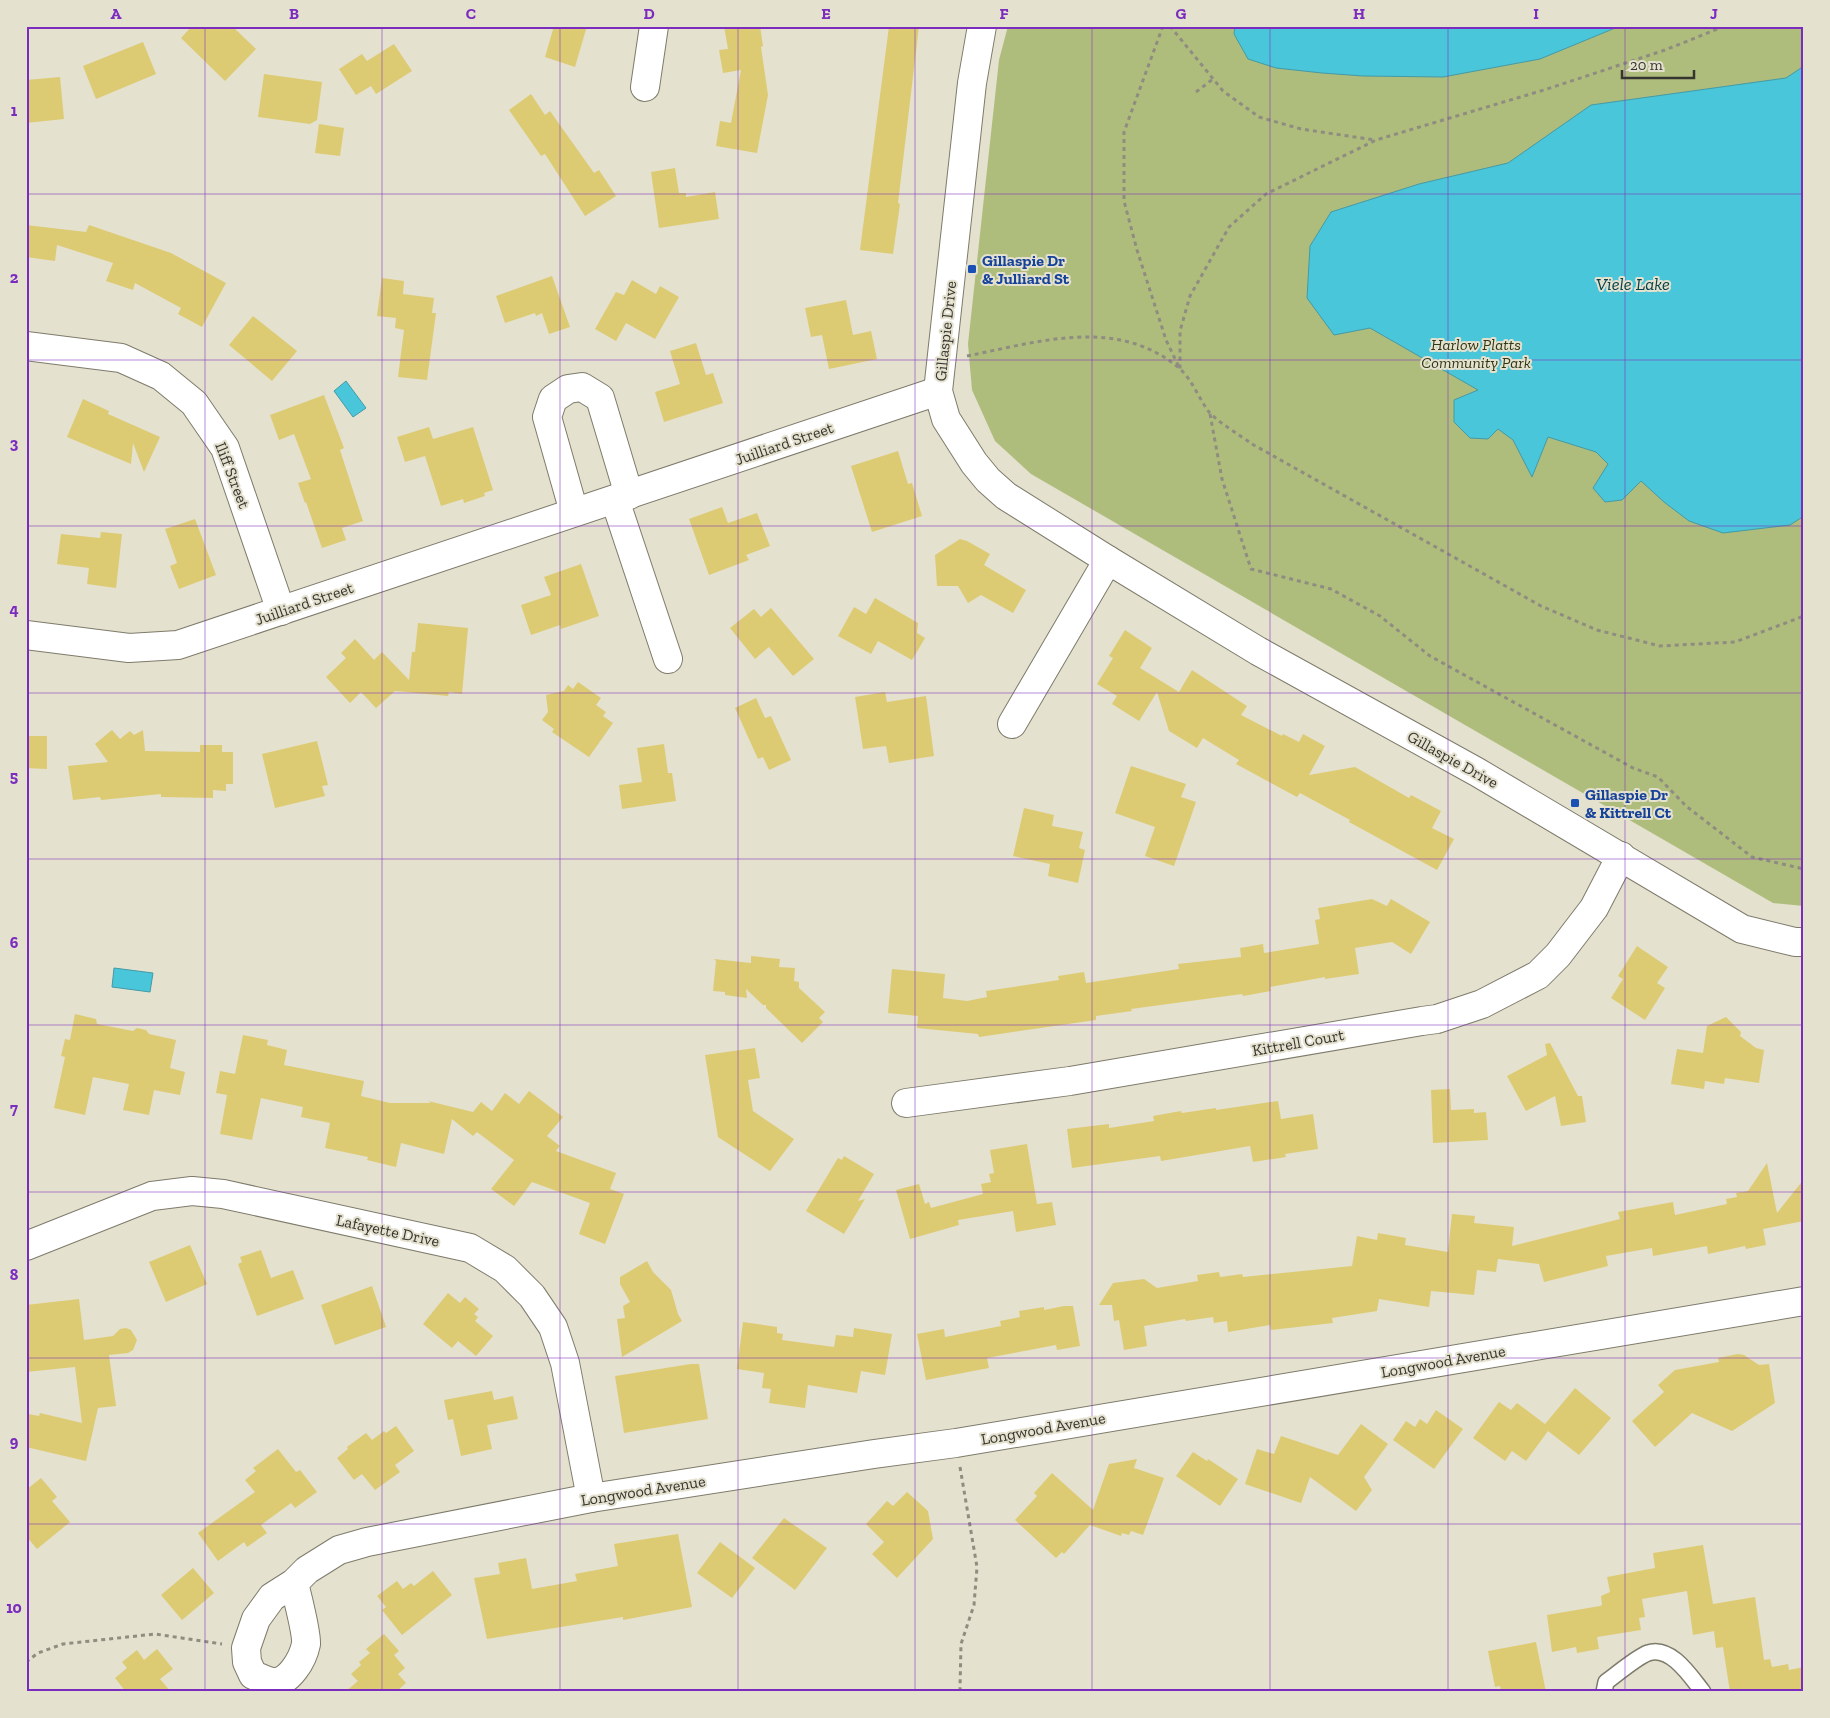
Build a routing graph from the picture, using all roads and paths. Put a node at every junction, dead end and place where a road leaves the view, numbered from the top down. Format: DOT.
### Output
graph roads {
  1 [pos="654,26"];
  2 [pos="982,26"];
  3 [pos="1163,26"];
  4 [pos="1170,26"];
  5 [pos="1725,26"];
  6 [pos="1213,79"];
  7 [pos="645,87"];
  8 [pos="1196,92"];
  9 [pos="1376,140"];
  10 [pos="26,346"];
  11 [pos="961,357"];
  12 [pos="1180,369"];
  13 [pos="938,391"];
  14 [pos="1210,414"];
  15 [pos="622,497"];
  16 [pos="574,512"];
  17 [pos="1108,560"];
  18 [pos="281,611"];
  19 [pos="1804,616"];
  20 [pos="26,636"];
  21 [pos="668,660"];
  22 [pos="1012,724"];
  23 [pos="1621,856"];
  24 [pos="1804,868"];
  25 [pos="1804,942"];
  26 [pos="906,1103"];
  27 [pos="26,1246"];
  28 [pos="1804,1300"];
  29 [pos="960,1466"];
  30 [pos="591,1498"];
  31 [pos="294,1582"];
  32 [pos="226,1645"];
  33 [pos="26,1662"];
  34 [pos="961,1692"];
  35 [pos="1604,1692"];
  36 [pos="1703,1692"];
  1 -- 7 [label="street"];
  2 -- 13 [label="street, Gillaspie Drive"];
  3 -- 12 [label="path"];
  4 -- 6 [label="path"];
  5 -- 9 [label="path"];
  6 -- 8 [label="path"];
  6 -- 9 [label="path"];
  9 -- 12 [label="path"];
  10 -- 18 [label="street, Iliff Street"];
  11 -- 12 [label="path"];
  12 -- 14 [label="path"];
  13 -- 15 [label="street, Juilliard Street"];
  13 -- 17 [label="street, Gillaspie Drive"];
  14 -- 19 [label="path"];
  14 -- 24 [label="path"];
  15 -- 16 [label="street, Juilliard Street"];
  15 -- 16 [label="street"];
  15 -- 21 [label="street"];
  16 -- 18 [label="street, Juilliard Street"];
  17 -- 22 [label="street"];
  17 -- 23 [label="street, Gillaspie Drive"];
  18 -- 20 [label="street, Juilliard Street"];
  23 -- 25 [label="street, Gillaspie Drive"];
  23 -- 26 [label="street, Kittrell Court"];
  27 -- 30 [label="street, Lafayette Drive"];
  28 -- 30 [label="street, Longwood Avenue"];
  29 -- 34 [label="path"];
  30 -- 31 [label="street, Longwood Avenue"];
  32 -- 33 [label="path"];
  35 -- 36 [label="lane"];
}
